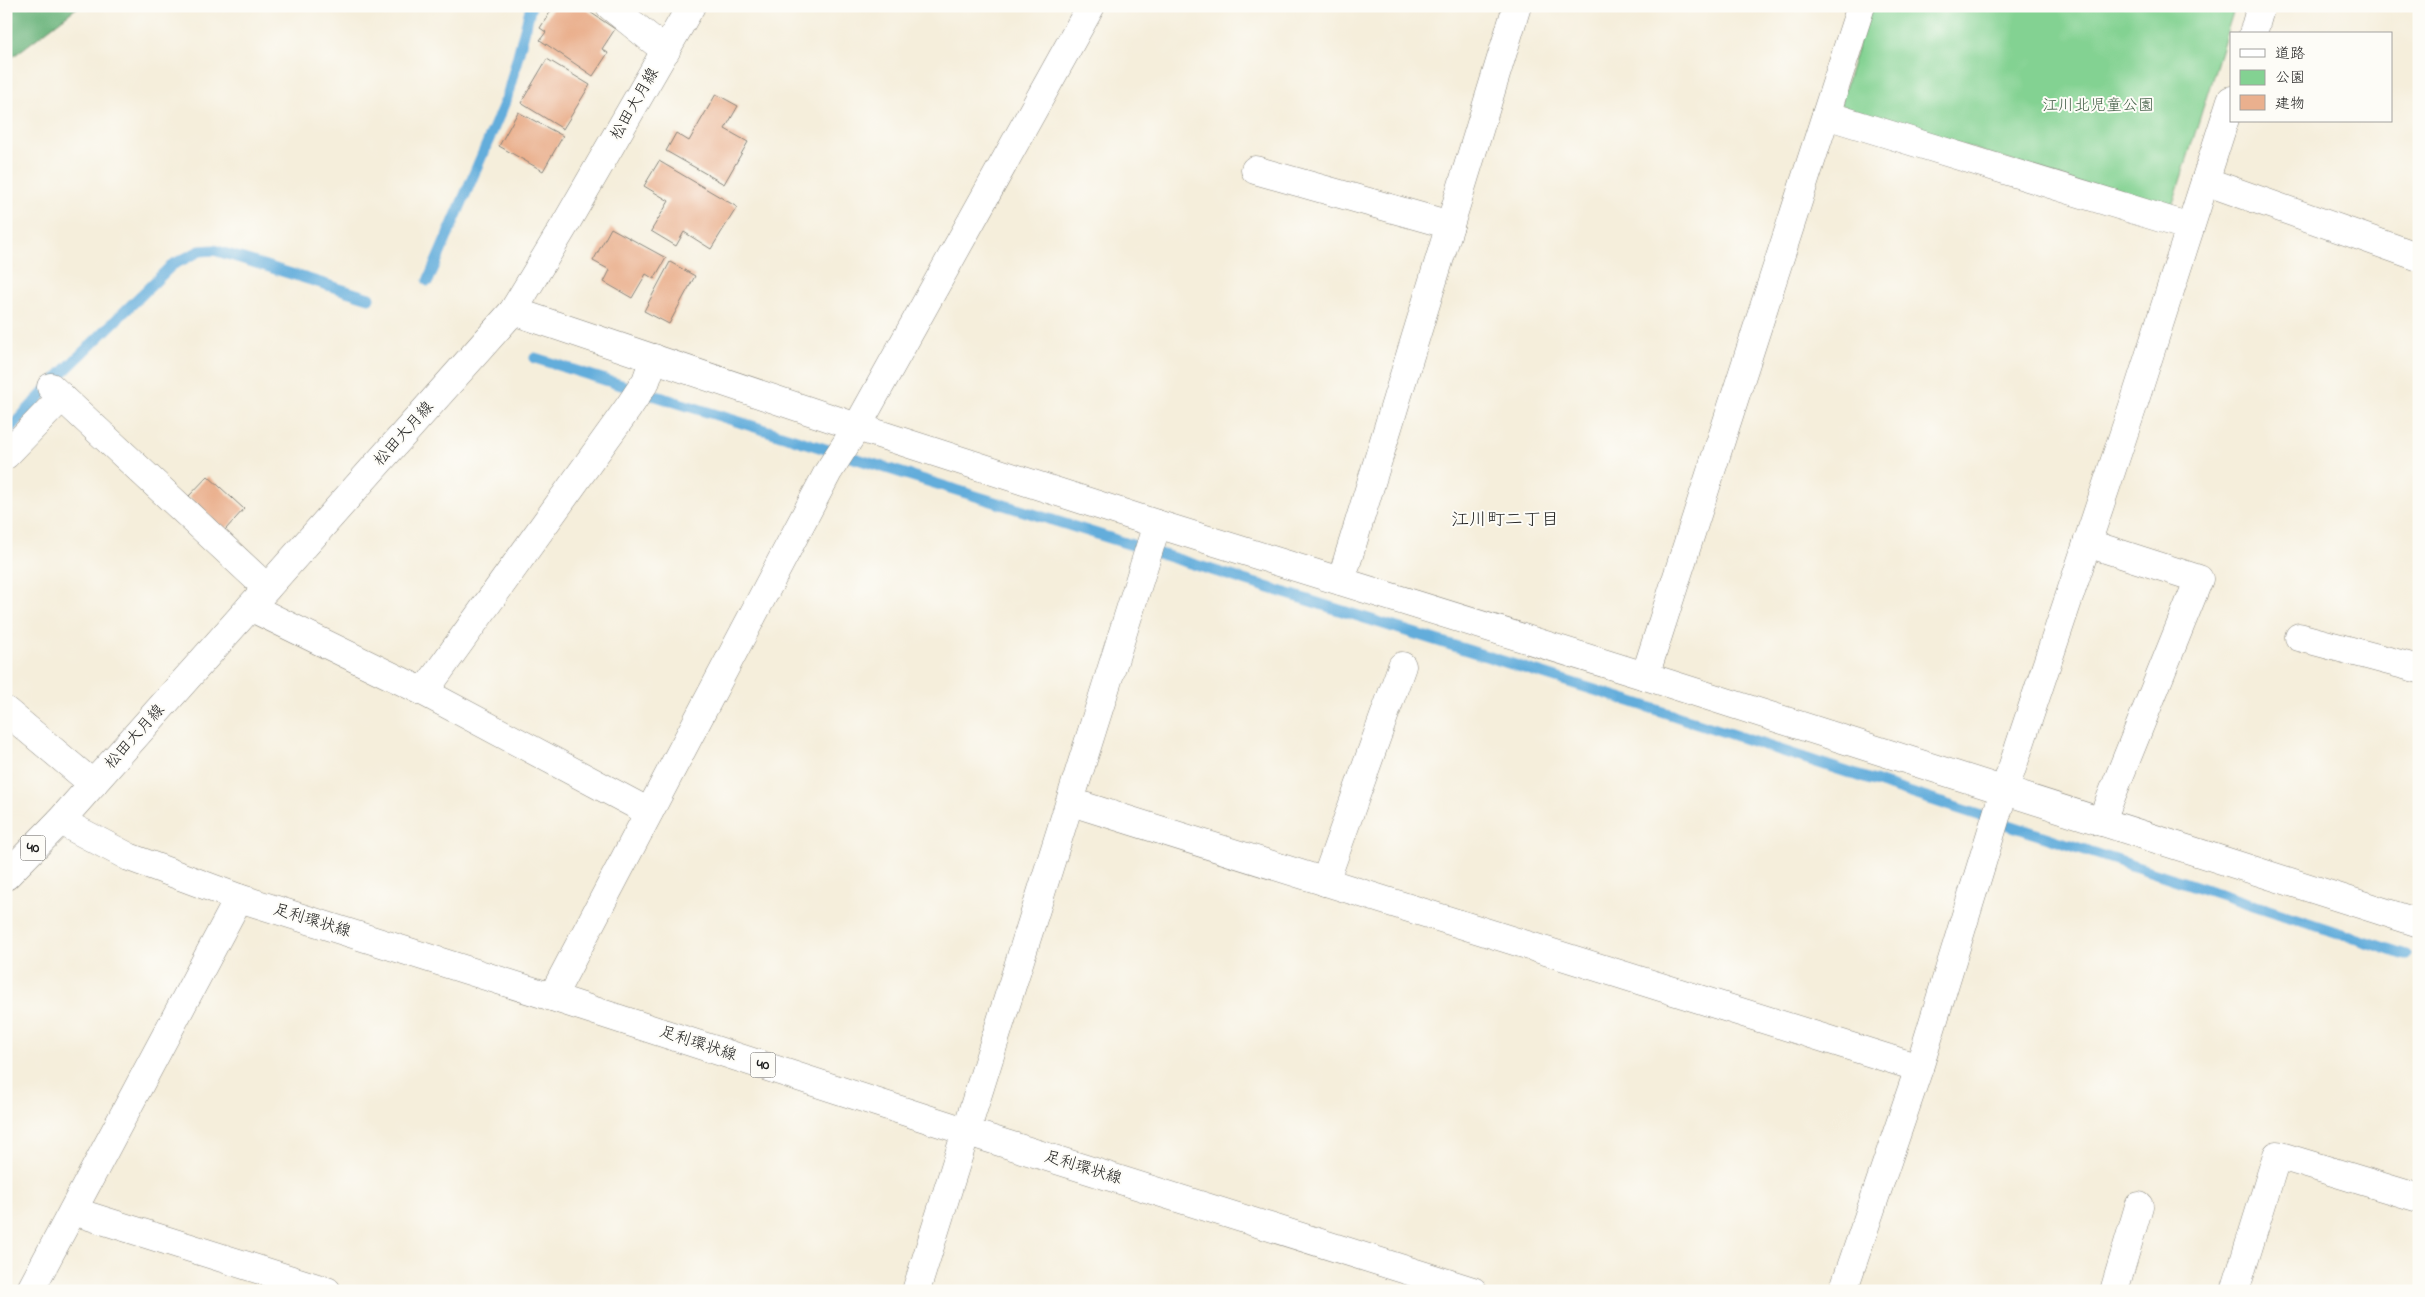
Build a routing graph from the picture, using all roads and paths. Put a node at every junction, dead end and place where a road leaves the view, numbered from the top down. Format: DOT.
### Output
graph roads {
  1 [pos="610,6"];
  2 [pos="691,6"];
  3 [pos="1091,6"];
  4 [pos="1517,6"];
  5 [pos="1861,6"];
  6 [pos="2261,6"];
  7 [pos="2253,32"];
  8 [pos="666,51"];
  9 [pos="2230,103"];
  10 [pos="1826,115"];
  11 [pos="1255,170"];
  12 [pos="2205,181"];
  13 [pos="1450,225"];
  14 [pos="2190,227"];
  15 [pos="2419,256"];
  16 [pos="512,311"];
  17 [pos="650,369"];
  18 [pos="854,433"];
  19 [pos="6,455"];
  20 [pos="1155,531"];
  21 [pos="2087,543"];
  22 [pos="1340,581"];
  23 [pos="259,598"];
  24 [pos="2299,637"];
  25 [pos="1402,666"];
  26 [pos="2419,669"];
  27 [pos="1645,676"];
  28 [pos="424,692"];
  29 [pos="6,711"];
  30 [pos="93,784"];
  31 [pos="2001,799"];
  32 [pos="1071,802"];
  33 [pos="649,812"];
  34 [pos="60,821"];
  35 [pos="2101,822"];
  36 [pos="6,876"];
  37 [pos="1325,882"];
  38 [pos="239,898"];
  39 [pos="2419,923"];
  40 [pos="552,997"];
  41 [pos="1919,1068"];
  42 [pos="968,1132"];
  43 [pos="2419,1198"];
  44 [pos="2139,1206"];
  45 [pos="73,1211"];
  46 [pos="30,1291"];
  47 [pos="327,1291"];
  48 [pos="916,1291"];
  49 [pos="1473,1291"];
  50 [pos="1843,1291"];
  51 [pos="2114,1291"];
  52 [pos="2235,1291"];
  1 -- 8 [label="street"];
  2 -- 8 [label="street, 松田大月線"];
  3 -- 18 [label="street"];
  4 -- 13 [label="street"];
  5 -- 10 [label="street"];
  6 -- 7 [label="street"];
  8 -- 16 [label="street, 松田大月線"];
  9 -- 12 [label="street"];
  10 -- 14 [label="street"];
  10 -- 27 [label="street"];
  11 -- 13 [label="street"];
  12 -- 14 [label="street"];
  12 -- 15 [label="street"];
  13 -- 22 [label="street"];
  14 -- 21 [label="street"];
  16 -- 17 [label="street"];
  16 -- 23 [label="street, 松田大月線"];
  17 -- 18 [label="street"];
  17 -- 28 [label="street"];
  18 -- 20 [label="street"];
  18 -- 33 [label="street"];
  19 -- 23 [label="street"];
  20 -- 22 [label="street"];
  20 -- 32 [label="street"];
  21 -- 31 [label="street"];
  21 -- 35 [label="street"];
  22 -- 27 [label="street"];
  23 -- 28 [label="street"];
  23 -- 30 [label="street, 松田大月線"];
  24 -- 26 [label="street"];
  25 -- 37 [label="street"];
  27 -- 31 [label="street"];
  28 -- 33 [label="street"];
  29 -- 30 [label="street"];
  30 -- 34 [label="street, 松田大月線"];
  31 -- 35 [label="street"];
  31 -- 41 [label="street"];
  32 -- 37 [label="street"];
  32 -- 42 [label="street"];
  33 -- 40 [label="street"];
  34 -- 36 [label="street, 40"];
  34 -- 38 [label="street, 足利環状線 / 40"];
  35 -- 39 [label="street"];
  37 -- 41 [label="street"];
  38 -- 40 [label="street, 足利環状線 / 40"];
  38 -- 45 [label="street"];
  40 -- 42 [label="street, 足利環状線 / 40"];
  41 -- 50 [label="street"];
  42 -- 48 [label="street"];
  42 -- 49 [label="street, 足利環状線 / 40"];
  43 -- 52 [label="street"];
  44 -- 51 [label="street"];
  45 -- 46 [label="street"];
  45 -- 47 [label="street"];
}
